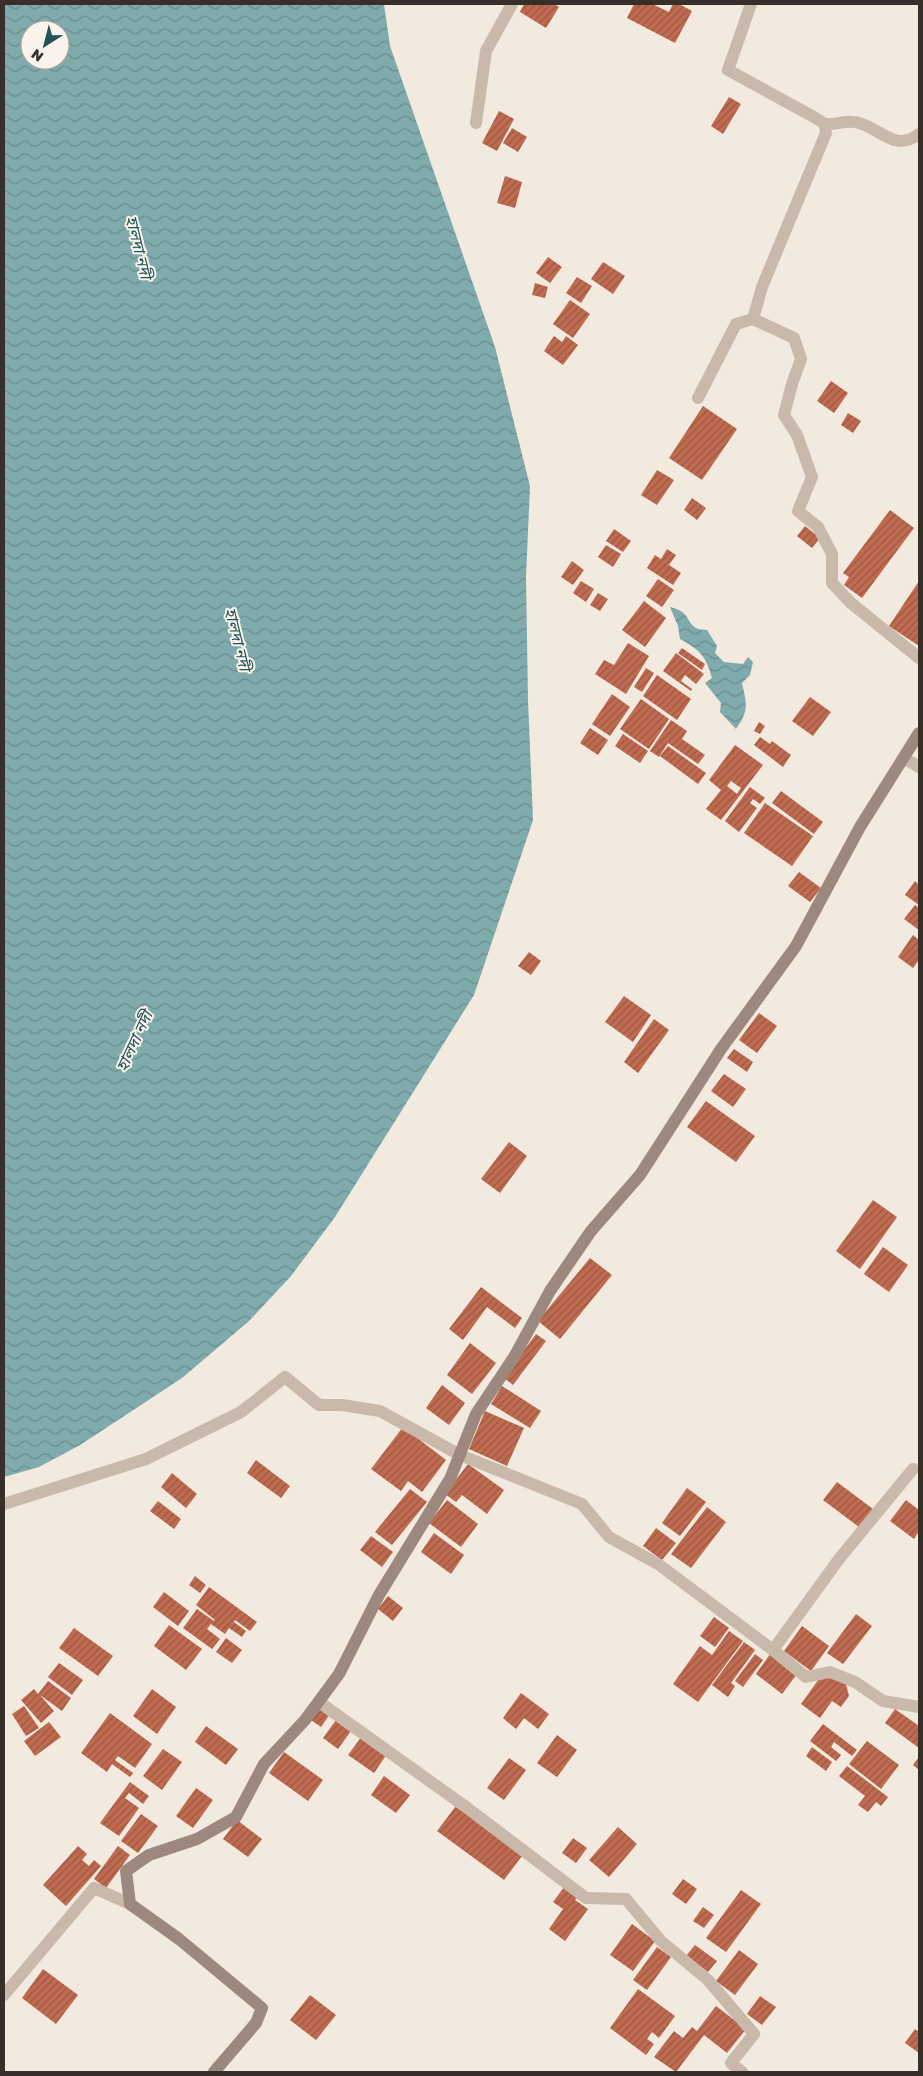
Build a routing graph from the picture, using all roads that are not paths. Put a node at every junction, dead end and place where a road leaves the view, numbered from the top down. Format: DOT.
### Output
graph roads {
  1 [pos="512,4"];
  2 [pos="751,4"];
  3 [pos="476,123"];
  4 [pos="825,124"];
  5 [pos="919,134"];
  6 [pos="753,319"];
  7 [pos="698,398"];
  8 [pos="919,658"];
  9 [pos="919,733"];
  10 [pos="904,758"];
  11 [pos="919,766"];
  12 [pos="460,1455"];
  13 [pos="913,1469"];
  14 [pos="4,1504"];
  15 [pos="774,1650"];
  16 [pos="319,1702"];
  17 [pos="919,1707"];
  18 [pos="130,1904"];
  19 [pos="4,1995"];
  20 [pos="214,2072"];
  21 [pos="742,2072"];
  1 -- 3 [label="street"];
  2 -- 4 [label="street"];
  4 -- 5 [label="street"];
  4 -- 6 [label="street"];
  6 -- 7 [label="street"];
  6 -- 8 [label="street"];
  9 -- 10 [label="street"];
  10 -- 11 [label="street"];
  10 -- 12 [label="street"];
  12 -- 14 [label="street"];
  12 -- 15 [label="street"];
  12 -- 16 [label="street"];
  13 -- 15 [label="street"];
  15 -- 17 [label="street"];
  16 -- 18 [label="street"];
  16 -- 21 [label="street"];
  18 -- 19 [label="street"];
  18 -- 20 [label="street"];
}
